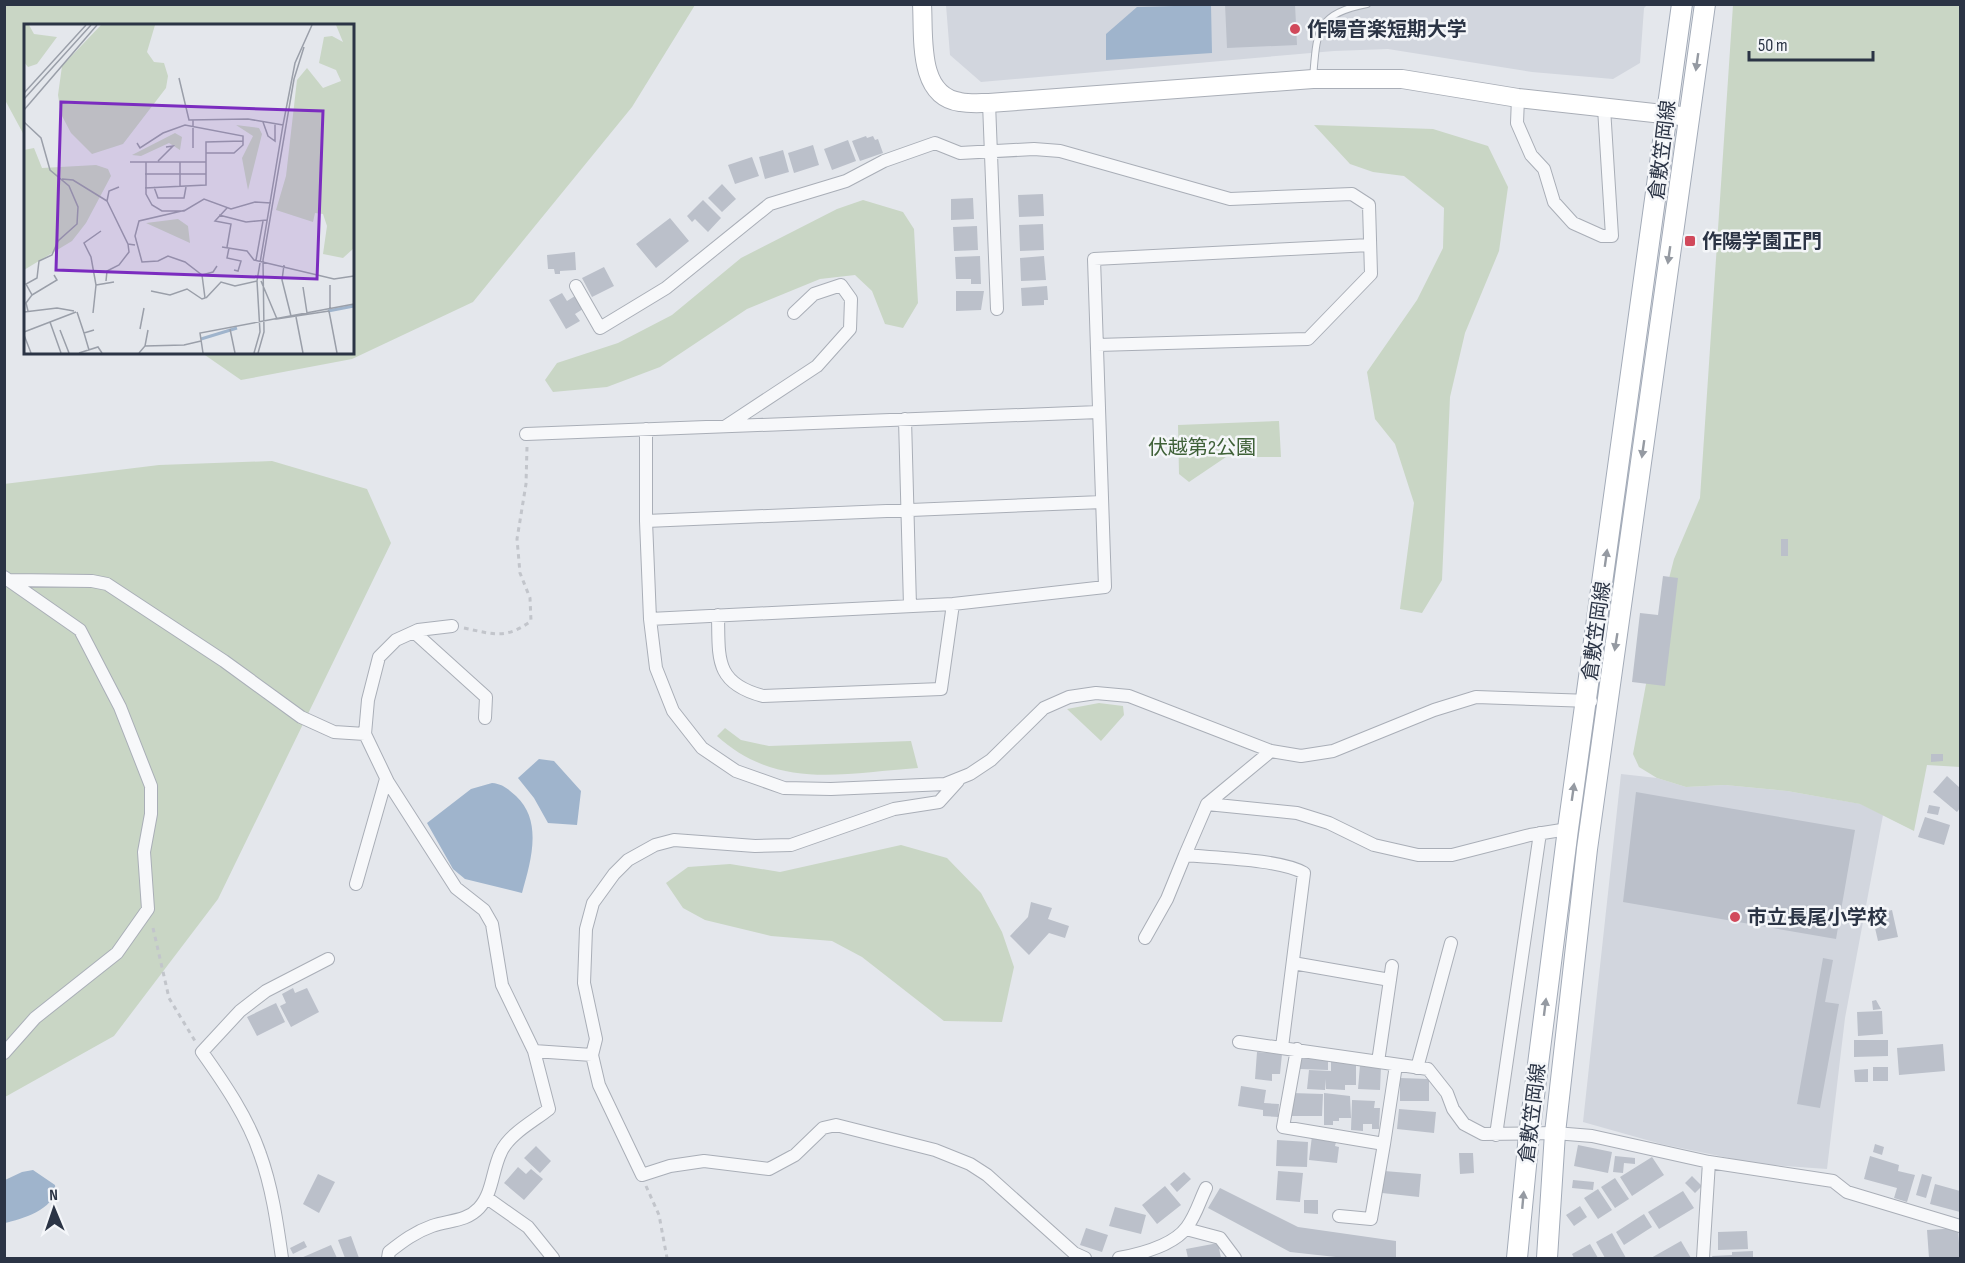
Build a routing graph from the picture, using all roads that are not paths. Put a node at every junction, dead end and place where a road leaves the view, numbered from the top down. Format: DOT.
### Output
graph roads {
  1 [pos="922,4"];
  2 [pos="1366,4"];
  3 [pos="1682,4"];
  4 [pos="1705,4"];
  5 [pos="1313,79"];
  6 [pos="1518,98"];
  7 [pos="989,103"];
  8 [pos="1604,108"];
  9 [pos="1666,114"];
  10 [pos="1690,117"];
  11 [pos="992,152"];
  12 [pos="1370,245"];
  13 [pos="576,286"];
  14 [pos="997,309"];
  15 [pos="794,313"];
  16 [pos="1097,345"];
  17 [pos="1099,412"];
  18 [pos="905,419"];
  19 [pos="724,426"];
  20 [pos="646,429"];
  21 [pos="526,434"];
  22 [pos="1102,502"];
  23 [pos="907,510"];
  24 [pos="646,521"];
  25 [pos="7,579"];
  26 [pos="954,604"];
  27 [pos="910,606"];
  28 [pos="718,615"];
  29 [pos="650,620"];
  30 [pos="452,626"];
  31 [pos="414,632"];
  32 [pos="1596,701"];
  33 [pos="485,718"];
  34 [pos="365,734"];
  35 [pos="1271,751"];
  36 [pos="961,778"];
  37 [pos="386,779"];
  38 [pos="1207,804"];
  39 [pos="1568,829"];
  40 [pos="1540,833"];
  41 [pos="1185,855"];
  42 [pos="356,884"];
  43 [pos="1145,938"];
  44 [pos="1451,943"];
  45 [pos="328,959"];
  46 [pos="1293,963"];
  47 [pos="1392,966"];
  48 [pos="1390,980"];
  49 [pos="1239,1042"];
  50 [pos="1282,1047"];
  51 [pos="1297,1049"];
  52 [pos="534,1050"];
  53 [pos="4,1053"];
  54 [pos="592,1054"];
  55 [pos="1378,1062"];
  56 [pos="1396,1065"];
  57 [pos="1417,1068"];
  58 [pos="1554,1133"];
  59 [pos="1496,1135"];
  60 [pos="1529,1135"];
  61 [pos="1384,1144"];
  62 [pos="1709,1162"];
  63 [pos="1206,1188"];
  64 [pos="486,1198"];
  65 [pos="1338,1216"];
  66 [pos="1960,1226"];
  67 [pos="1186,1229"];
  68 [pos="388,1255"];
  69 [pos="282,1258"];
  70 [pos="377,1258"];
  71 [pos="553,1258"];
  72 [pos="1085,1258"];
  73 [pos="1119,1258"];
  74 [pos="1235,1258"];
  75 [pos="1517,1258"];
  76 [pos="1547,1258"];
  77 [pos="1703,1258"];
  1 -- 7 [label="street"];
  2 -- 5 [label="lane"];
  3 -- 9 [label="main road, 倉敷笠岡線"];
  4 -- 10 [label="main road, 倉敷笠岡線, one-way"];
  5 -- 6 [label="street"];
  5 -- 7 [label="street"];
  6 -- 8 [label="street"];
  6 -- 8 [label="street"];
  7 -- 11 [label="street"];
  8 -- 9 [label="street"];
  9 -- 10 [label="street"];
  32 -- 9 [label="main road, 倉敷笠岡線, one-way"];
  10 -- 32 [label="main road, 倉敷笠岡線, one-way"];
  11 -- 12 [label="street"];
  11 -- 13 [label="street"];
  11 -- 14 [label="street"];
  12 -- 16 [label="street"];
  12 -- 16 [label="street"];
  15 -- 19 [label="street"];
  16 -- 17 [label="street"];
  17 -- 18 [label="street"];
  17 -- 22 [label="street"];
  18 -- 19 [label="street"];
  18 -- 23 [label="street"];
  19 -- 20 [label="street"];
  20 -- 21 [label="street"];
  20 -- 24 [label="street"];
  22 -- 23 [label="street"];
  22 -- 26 [label="street"];
  23 -- 24 [label="street"];
  23 -- 27 [label="street"];
  24 -- 29 [label="street"];
  25 -- 34 [label="street"];
  25 -- 53 [label="street"];
  26 -- 27 [label="street"];
  26 -- 28 [label="street"];
  27 -- 28 [label="street"];
  28 -- 29 [label="street"];
  29 -- 36 [label="street"];
  30 -- 31 [label="street"];
  31 -- 33 [label="street"];
  31 -- 34 [label="street"];
  32 -- 35 [label="street"];
  39 -- 32 [label="main road, 倉敷笠岡線, one-way"];
  32 -- 58 [label="main road, 倉敷笠岡線"];
  34 -- 37 [label="street"];
  35 -- 36 [label="street"];
  35 -- 38 [label="street"];
  36 -- 54 [label="street"];
  37 -- 42 [label="street"];
  37 -- 52 [label="street"];
  38 -- 40 [label="street"];
  38 -- 41 [label="street"];
  39 -- 40 [label="street"];
  60 -- 39 [label="main road, 倉敷笠岡線, one-way"];
  40 -- 59 [label="street"];
  41 -- 43 [label="street"];
  41 -- 46 [label="street"];
  44 -- 57 [label="street"];
  45 -- 69 [label="street"];
  46 -- 48 [label="street"];
  46 -- 50 [label="street"];
  47 -- 48 [label="street"];
  48 -- 55 [label="street"];
  49 -- 50 [label="street"];
  50 -- 51 [label="street"];
  51 -- 55 [label="street"];
  51 -- 61 [label="street"];
  52 -- 54 [label="street"];
  52 -- 64 [label="street"];
  54 -- 72 [label="street"];
  55 -- 56 [label="street"];
  56 -- 57 [label="street"];
  56 -- 61 [label="street"];
  57 -- 59 [label="street"];
  58 -- 60 [label="street"];
  58 -- 62 [label="street"];
  58 -- 76 [label="main road, 倉敷笠岡線"];
  59 -- 60 [label="street"];
  75 -- 60 [label="main road, 倉敷笠岡線, one-way"];
  61 -- 65 [label="street"];
  62 -- 66 [label="street"];
  62 -- 77 [label="street"];
  63 -- 67 [label="street"];
  64 -- 68 [label="street"];
  64 -- 71 [label="street"];
  67 -- 73 [label="street"];
  67 -- 74 [label="street"];
  68 -- 70 [label="street"];
}
